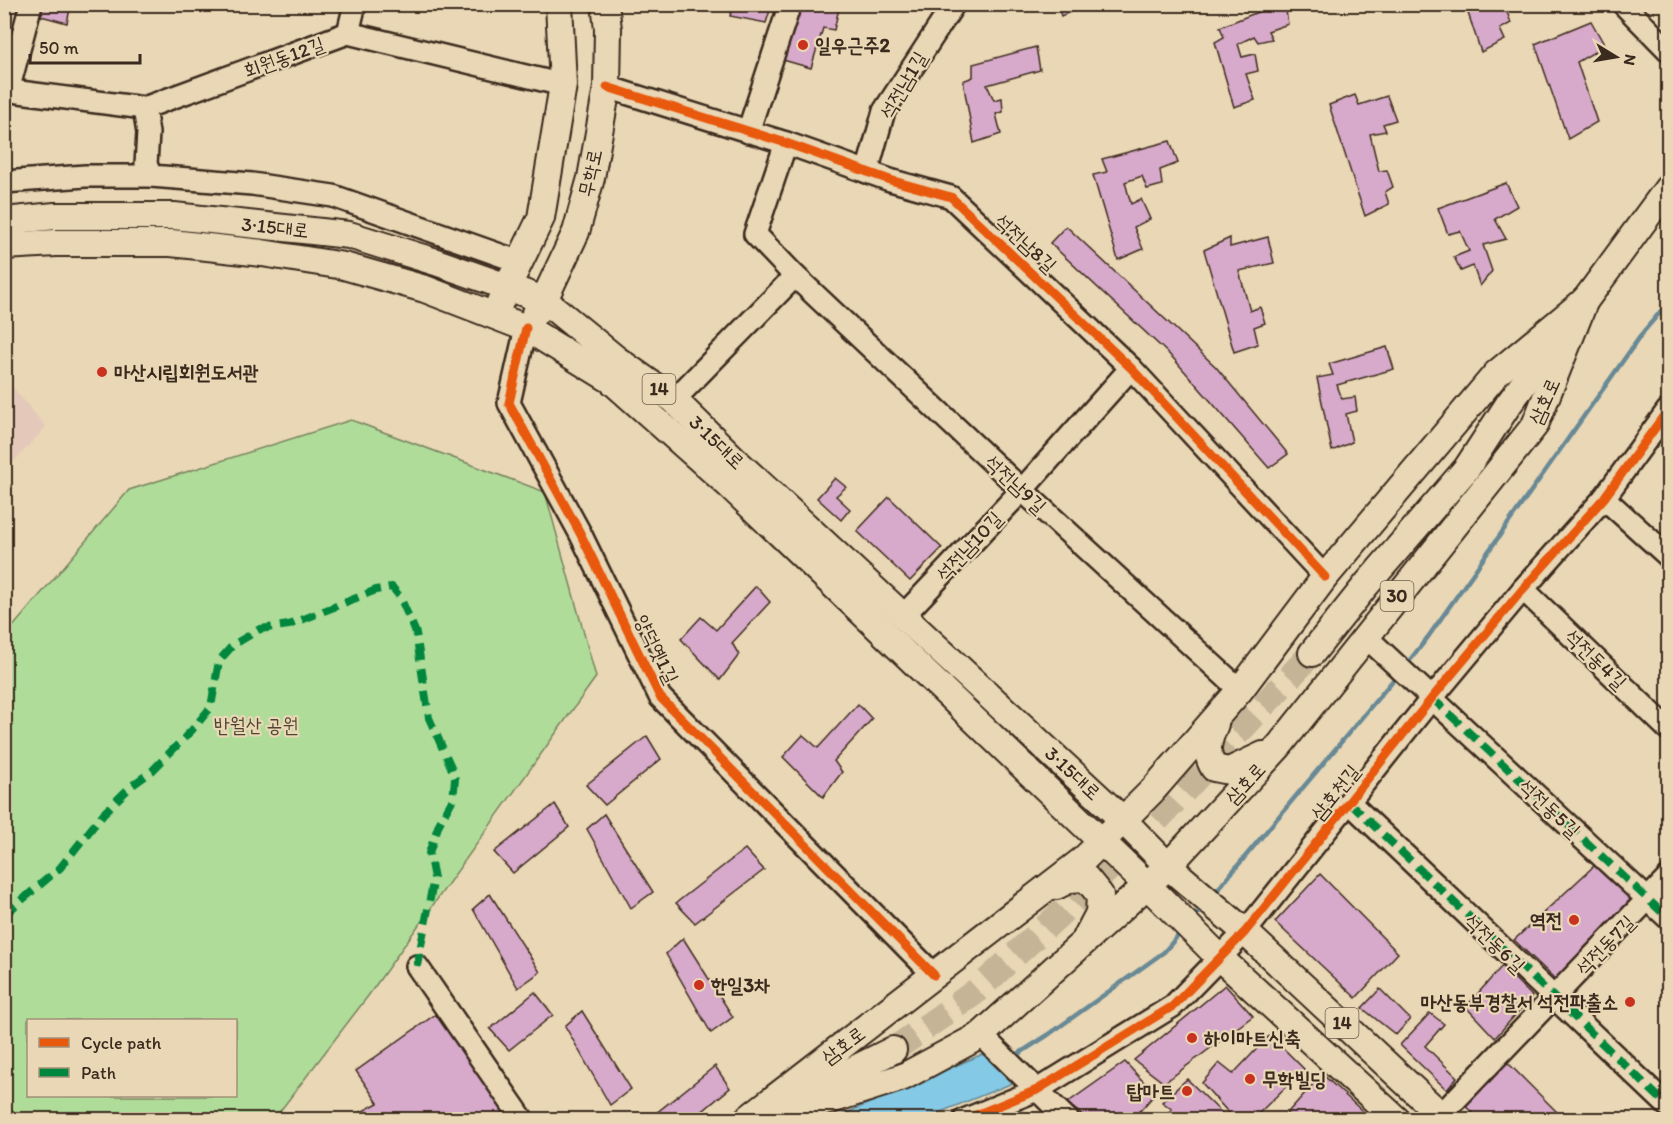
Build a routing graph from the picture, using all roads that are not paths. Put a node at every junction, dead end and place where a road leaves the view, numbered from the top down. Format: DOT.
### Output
graph roads {
  1 [pos="30,4"];
  2 [pos="355,4"];
  3 [pos="559,4"];
  4 [pos="605,4"];
  5 [pos="790,4"];
  6 [pos="954,4"];
  7 [pos="1623,4"];
  8 [pos="348,33"];
  9 [pos="1668,50"];
  10 [pos="563,85"];
  11 [pos="607,87"];
  12 [pos="6,90"];
  13 [pos="144,108"];
  14 [pos="748,132"];
  15 [pos="786,143"];
  16 [pos="867,172"];
  17 [pos="151,176"];
  18 [pos="4,182"];
  19 [pos="1668,188"];
  20 [pos="4,221"];
  21 [pos="4,246"];
  22 [pos="520,261"];
  23 [pos="795,276"];
  24 [pos="506,287"];
  25 [pos="544,300"];
  26 [pos="1586,300"];
  27 [pos="494,315"];
  28 [pos="526,328"];
  29 [pos="1131,368"];
  30 [pos="674,400"];
  31 [pos="1668,411"];
  32 [pos="1022,490"];
  33 [pos="1604,498"];
  34 [pos="1668,556"];
  35 [pos="1325,577"];
  36 [pos="1523,589"];
  37 [pos="903,616"];
  38 [pos="1370,640"];
  39 [pos="1312,653"];
  40 [pos="1240,690"];
  41 [pos="1428,695"];
  42 [pos="1220,713"];
  43 [pos="1668,729"];
  44 [pos="1279,746"];
  45 [pos="1350,803"];
  46 [pos="1123,820"];
  47 [pos="1101,841"];
  48 [pos="1172,870"];
  49 [pos="1668,878"];
  50 [pos="1153,890"];
  51 [pos="1040,893"];
  52 [pos="1649,900"];
  53 [pos="1668,918"];
  54 [pos="1241,929"];
  55 [pos="1082,944"];
  56 [pos="1217,955"];
  57 [pos="417,966"];
  58 [pos="934,975"];
  59 [pos="1553,998"];
  60 [pos="986,1040"];
  61 [pos="894,1050"];
  62 [pos="1034,1086"];
  63 [pos="1668,1107"];
  64 [pos="1441,1118"];
  65 [pos="523,1119"];
  66 [pos="746,1119"];
  67 [pos="754,1119"];
  68 [pos="768,1119"];
  69 [pos="964,1119"];
  70 [pos="1068,1119"];
  71 [pos="1397,1119"];
  1 -- 12 [label="street"];
  2 -- 8 [label="street"];
  3 -- 10 [label="main road, 무학로"];
  4 -- 11 [label="main road, 무학로"];
  5 -- 14 [label="street"];
  6 -- 16 [label="street, 석전남1길"];
  7 -- 9 [label="street"];
  8 -- 10 [label="street, 회원동12길"];
  8 -- 13 [label="street, 회원동12길"];
  10 -- 22 [label="main road, 무학로"];
  11 -- 14 [label="street, 석전남8길"];
  11 -- 25 [label="main road, 무학로"];
  12 -- 13 [label="street, 회원동12길"];
  13 -- 17 [label="street"];
  14 -- 15 [label="street, 석전남8길"];
  15 -- 16 [label="street, 석전남8길"];
  15 -- 23 [label="street, 석전남9길"];
  16 -- 29 [label="street, 석전남8길"];
  17 -- 18 [label="street"];
  17 -- 22 [label="street"];
  19 -- 26 [label="main road, 삼호로 / 30"];
  20 -- 24 [label="main road, 3·15대로 / 14"];
  21 -- 27 [label="main road, 3·15대로 / 14"];
  22 -- 24 [label="main road, 무학로"];
  23 -- 30 [label="street"];
  23 -- 32 [label="street, 석전남9길"];
  24 -- 25 [label="main road, 3·15대로 / 14"];
  24 -- 27 [label="main road, 무학로"];
  25 -- 28 [label="main road, 무학로"];
  25 -- 30 [label="main road, 3·15대로 / 14"];
  26 -- 35 [label="main road, 삼호로 / 30"];
  26 -- 38 [label="main road, 삼호로 / 30"];
  26 -- 39 [label="main road, 삼호로"];
  27 -- 28 [label="main road, 3·15대로 / 14"];
  28 -- 47 [label="main road, 3·15대로 / 14"];
  28 -- 58 [label="street, 양덕옛1길"];
  29 -- 32 [label="street, 석전남10길"];
  29 -- 35 [label="street, 석전남8길"];
  30 -- 37 [label="main road, 3·15대로 / 14"];
  31 -- 33 [label="street, 삼호천길"];
  32 -- 37 [label="street, 석전남10길"];
  32 -- 40 [label="street, 석전남9길"];
  33 -- 34 [label="street"];
  33 -- 36 [label="street, 삼호천길"];
  35 -- 40 [label="main road, 삼호로 / 30"];
  36 -- 41 [label="street, 삼호천길"];
  36 -- 43 [label="street, 석전동4길"];
  37 -- 46 [label="main road, 3·15대로 / 14"];
  38 -- 41 [label="street, 석전동5길"];
  38 -- 44 [label="main road, 삼호로 / 30"];
  40 -- 42 [label="main road, 삼호로 / 30"];
  41 -- 45 [label="street, 삼호천길"];
  41 -- 52 [label="street, 석전동5길"];
  42 -- 44 [label="main road"];
  42 -- 46 [label="main road, 삼호로 / 30"];
  44 -- 48 [label="main road, 삼호로 / 30"];
  45 -- 54 [label="street, 삼호천길"];
  45 -- 59 [label="street, 석전동6길"];
  46 -- 47 [label="main road, 삼호로 / 30"];
  46 -- 48 [label="main road, 3·15대로 / 14"];
  47 -- 50 [label="main road, 3·15대로 / 14"];
  47 -- 51 [label="main road, 삼호로"];
  48 -- 50 [label="main road, 삼호로"];
  48 -- 54 [label="main road, 14"];
  49 -- 52 [label="street, 석전동7길"];
  50 -- 55 [label="main road, 삼호로"];
  50 -- 56 [label="main road, 14"];
  51 -- 55 [label="main road"];
  51 -- 58 [label="main road, 삼호로"];
  52 -- 53 [label="street, 석전동5길"];
  52 -- 59 [label="street, 석전동7길"];
  54 -- 56 [label="street, 삼호천길"];
  54 -- 64 [label="main road, 14"];
  55 -- 60 [label="main road, 삼호로"];
  56 -- 62 [label="street, 삼호천길"];
  56 -- 71 [label="main road, 14"];
  57 -- 65 [label="street"];
  58 -- 66 [label="main road, 삼호로"];
  59 -- 63 [label="street, 석전동6길"];
  59 -- 64 [label="street, 석전동7길"];
  60 -- 62 [label="street"];
  60 -- 68 [label="main road, 삼호로"];
  61 -- 67 [label="main road, 삼호로"];
  62 -- 69 [label="street, 삼호천길"];
  62 -- 70 [label="street"];
}
